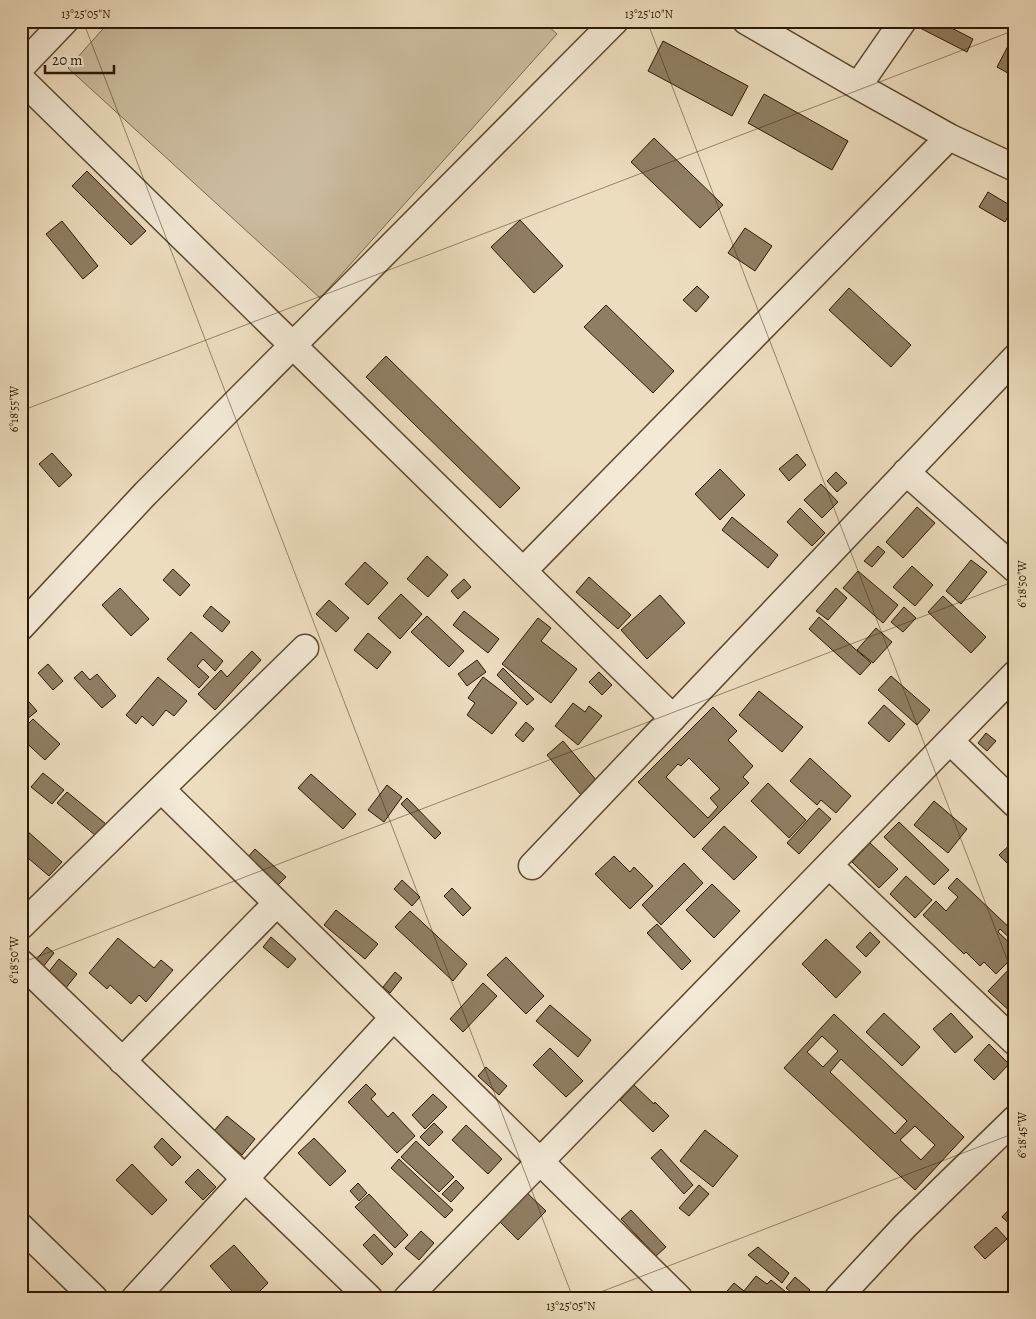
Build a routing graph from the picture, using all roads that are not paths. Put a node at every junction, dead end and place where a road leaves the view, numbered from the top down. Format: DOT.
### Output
graph roads {
  1 [pos="65,21"];
  2 [pos="615,21"];
  3 [pos="746,21"];
  4 [pos="903,21"];
  5 [pos="21,67"];
  6 [pos="21,79"];
  7 [pos="858,86"];
  8 [pos="949,137"];
  9 [pos="1015,168"];
  10 [pos="293,345"];
  11 [pos="1015,358"];
  12 [pos="906,472"];
  13 [pos="1015,570"];
  14 [pos="523,571"];
  15 [pos="21,626"];
  16 [pos="305,648"];
  17 [pos="1015,674"];
  18 [pos="673,718"];
  19 [pos="950,741"];
  20 [pos="161,789"];
  21 [pos="1015,804"];
  22 [pos="829,865"];
  23 [pos="532,866"];
  24 [pos="277,903"];
  25 [pos="21,926"];
  26 [pos="21,963"];
  27 [pos="393,1018"];
  28 [pos="1015,1042"];
  29 [pos="122,1061"];
  30 [pos="1015,1119"];
  31 [pos="540,1161"];
  32 [pos="245,1179"];
  33 [pos="21,1226"];
  34 [pos="94,1298"];
  35 [pos="136,1298"];
  36 [pos="369,1298"];
  37 [pos="408,1298"];
  38 [pos="679,1298"];
  39 [pos="838,1298"];
  1 -- 5 [label="street"];
  2 -- 10 [label="street"];
  3 -- 7 [label="street"];
  4 -- 7 [label="street"];
  6 -- 10 [label="street"];
  7 -- 8 [label="street"];
  8 -- 9 [label="street"];
  8 -- 14 [label="street"];
  10 -- 14 [label="street"];
  10 -- 15 [label="street"];
  11 -- 12 [label="street"];
  12 -- 13 [label="street"];
  12 -- 18 [label="street"];
  14 -- 18 [label="street"];
  16 -- 20 [label="street"];
  17 -- 19 [label="street"];
  18 -- 23 [label="street"];
  19 -- 21 [label="street"];
  19 -- 22 [label="street"];
  20 -- 24 [label="street"];
  20 -- 25 [label="street"];
  22 -- 28 [label="street"];
  22 -- 31 [label="street"];
  24 -- 27 [label="street"];
  24 -- 29 [label="street"];
  26 -- 29 [label="street"];
  27 -- 31 [label="street"];
  27 -- 32 [label="street"];
  29 -- 32 [label="street"];
  30 -- 39 [label="street"];
  31 -- 37 [label="street"];
  31 -- 38 [label="street"];
  32 -- 35 [label="street"];
  32 -- 36 [label="street"];
  33 -- 34 [label="street"];
}
